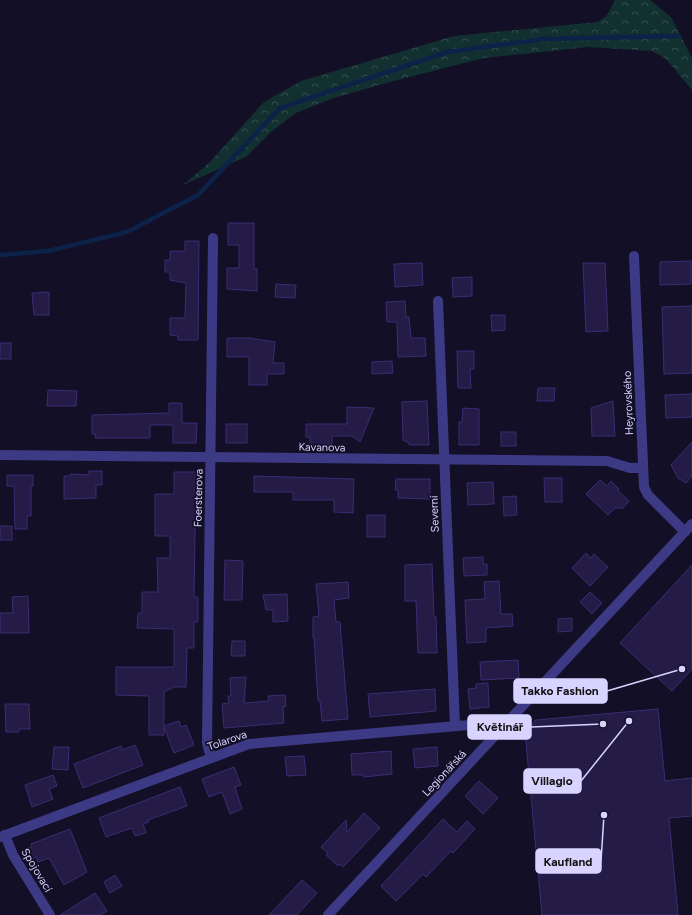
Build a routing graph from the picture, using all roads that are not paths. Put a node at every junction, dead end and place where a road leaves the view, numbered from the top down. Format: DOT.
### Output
graph roads {
  1 [pos="213,238"];
  2 [pos="634,256"];
  3 [pos="438,301"];
  4 [pos="0,455"];
  5 [pos="210,458"];
  6 [pos="444,460"];
  7 [pos="643,468"];
  8 [pos="688,528"];
  9 [pos="454,726"];
  10 [pos="498,732"];
  11 [pos="210,758"];
  12 [pos="3,836"];
  13 [pos="50,915"];
  14 [pos="328,915"];
  1 -- 5 [label="street, Foersterova"];
  2 -- 7 [label="street, Heyrovského"];
  3 -- 6 [label="street, Severní"];
  4 -- 5 [label="street, Kavanova"];
  5 -- 6 [label="street, Kavanova"];
  5 -- 11 [label="street, Foersterova"];
  6 -- 7 [label="street, Kavanova"];
  6 -- 9 [label="street, Severní"];
  7 -- 8 [label="street, Heyrovského"];
  8 -- 10 [label="street, Legionářská"];
  9 -- 10 [label="street, Tolarova"];
  9 -- 11 [label="street, Tolarova"];
  10 -- 14 [label="street, Legionářská"];
  11 -- 12 [label="street, Tolarova"];
  12 -- 13 [label="street, Spojovací"];
}
